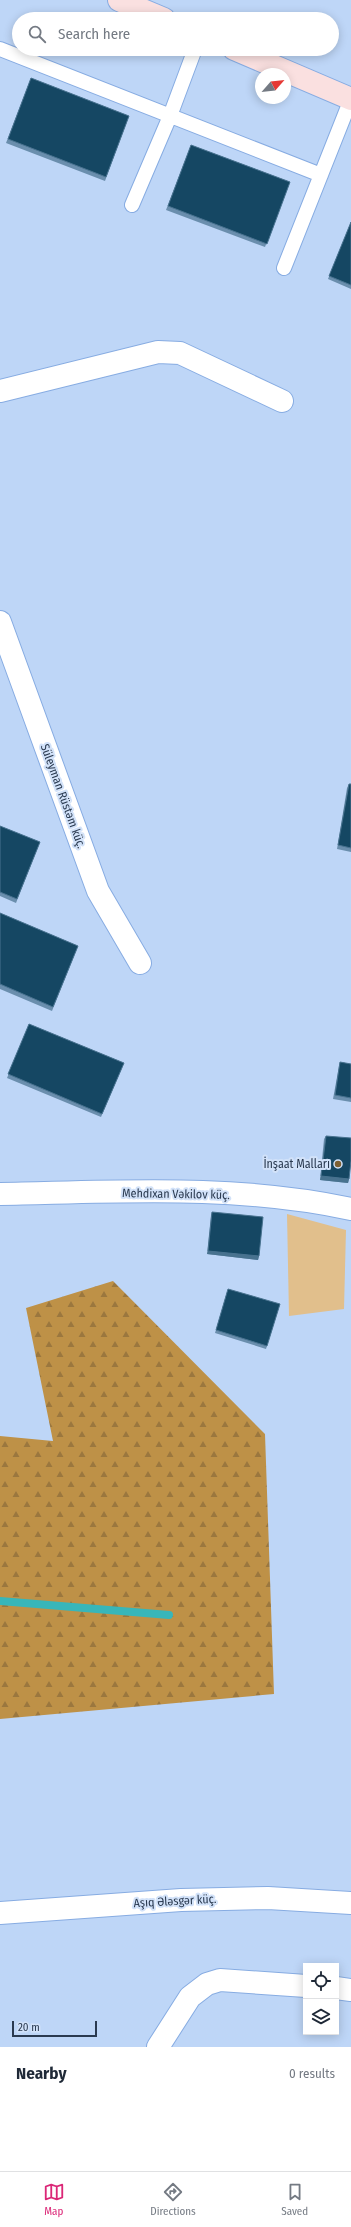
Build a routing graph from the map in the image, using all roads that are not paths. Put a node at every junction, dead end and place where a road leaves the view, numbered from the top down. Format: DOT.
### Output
graph roads {
  1 [pos="119,0"];
  2 [pos="147,12"];
  3 [pos="0,49"];
  4 [pos="12,54"];
  5 [pos="18,56"];
  6 [pos="192,56"];
  7 [pos="250,56"];
  8 [pos="351,99"];
  9 [pos="170,116"];
  10 [pos="321,176"];
  11 [pos="132,205"];
  12 [pos="284,268"];
  13 [pos="0,392"];
  14 [pos="282,401"];
  15 [pos="0,622"];
  16 [pos="140,963"];
  17 [pos="0,1194"];
  18 [pos="351,1209"];
  19 [pos="351,1902"];
  20 [pos="0,1913"];
  21 [pos="303,1986"];
  22 [pos="339,1988"];
  23 [pos="351,1990"];
  24 [pos="158,2047"];
  1 -- 2 [label="street"];
  3 -- 4 [label="lane"];
  5 -- 9 [label="lane"];
  6 -- 9 [label="lane"];
  7 -- 8 [label="street"];
  8 -- 10 [label="lane"];
  9 -- 10 [label="lane"];
  9 -- 11 [label="lane"];
  10 -- 12 [label="lane"];
  13 -- 14 [label="street"];
  15 -- 16 [label="street, Süleyman Rüstəm küç."];
  17 -- 18 [label="street, Mehdixan Vəkilov küç."];
  19 -- 20 [label="street, Aşıq Ələsgər küç."];
  21 -- 24 [label="street"];
  22 -- 23 [label="street"];
}
